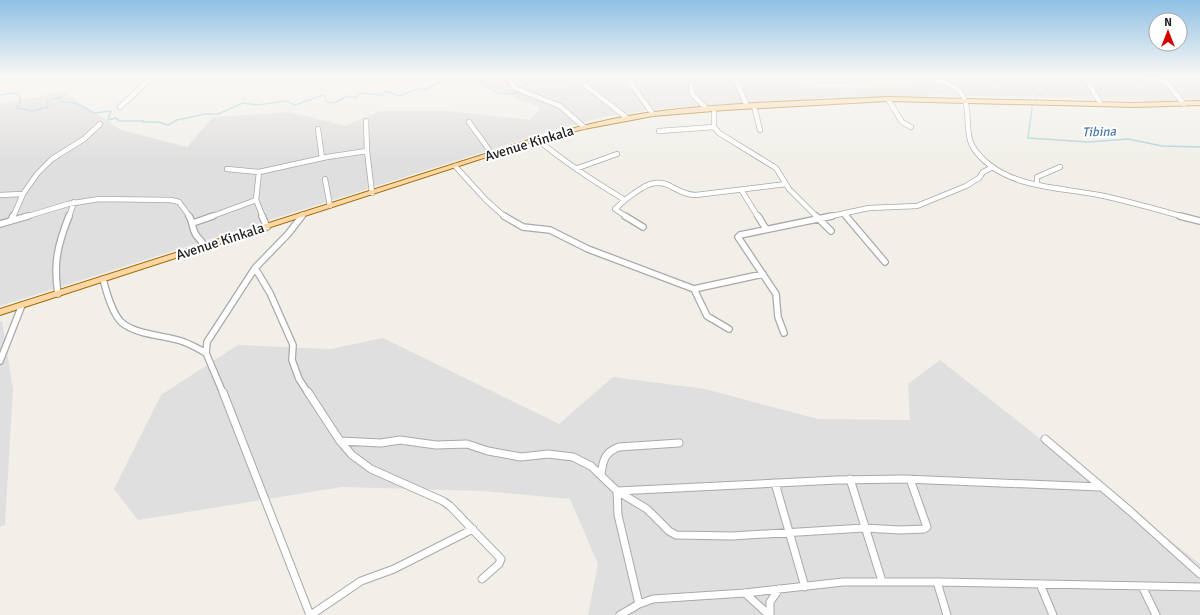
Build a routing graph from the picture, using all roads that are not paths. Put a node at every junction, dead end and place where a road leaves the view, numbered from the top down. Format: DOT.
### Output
graph roads {
  1 [pos="122,105"];
  2 [pos="556,105"];
  3 [pos="610,105"];
  4 [pos="646,105"];
  5 [pos="702,105"];
  6 [pos="776,105"];
  7 [pos="891,105"];
  8 [pos="965,105"];
  9 [pos="751,106"];
  10 [pos="120,107"];
  11 [pos="706,109"];
  12 [pos="652,114"];
  13 [pos="714,114"];
  14 [pos="627,118"];
  15 [pos="366,121"];
  16 [pos="469,122"];
  17 [pos="100,124"];
  18 [pos="584,127"];
  19 [pos="714,127"];
  20 [pos="911,127"];
  21 [pos="318,129"];
  22 [pos="760,130"];
  23 [pos="659,131"];
  24 [pos="537,139"];
  25 [pos="367,151"];
  26 [pos="492,154"];
  27 [pos="617,154"];
  28 [pos="322,158"];
  29 [pos="455,166"];
  30 [pos="993,166"];
  31 [pos="1060,167"];
  32 [pos="578,168"];
  33 [pos="227,169"];
  34 [pos="259,172"];
  35 [pos="325,179"];
  36 [pos="786,184"];
  37 [pos="1037,184"];
  38 [pos="742,191"];
  39 [pos="372,193"];
  40 [pos="23,194"];
  41 [pos="0,195"];
  42 [pos="256,200"];
  43 [pos="625,200"];
  44 [pos="74,202"];
  45 [pos="330,206"];
  46 [pos="844,213"];
  47 [pos="303,214"];
  48 [pos="818,218"];
  49 [pos="12,220"];
  50 [pos="1200,220"];
  51 [pos="193,223"];
  52 [pos="0,224"];
  53 [pos="266,227"];
  54 [pos="643,227"];
  55 [pos="766,229"];
  56 [pos="830,231"];
  57 [pos="204,246"];
  58 [pos="885,262"];
  59 [pos="255,268"];
  60 [pos="763,274"];
  61 [pos="103,279"];
  62 [pos="694,289"];
  63 [pos="58,294"];
  64 [pos="22,305"];
  65 [pos="0,312"];
  66 [pos="729,329"];
  67 [pos="784,333"];
  68 [pos="206,353"];
  69 [pos="0,361"];
  70 [pos="1045,439"];
  71 [pos="340,441"];
  72 [pos="679,443"];
  73 [pos="601,474"];
  74 [pos="850,479"];
  75 [pos="910,479"];
  76 [pos="775,483"];
  77 [pos="1100,487"];
  78 [pos="617,491"];
  79 [pos="864,528"];
  80 [pos="473,529"];
  81 [pos="789,532"];
  82 [pos="1200,574"];
  83 [pos="482,580"];
  84 [pos="882,582"];
  85 [pos="937,582"];
  86 [pos="1040,584"];
  87 [pos="1142,586"];
  88 [pos="805,587"];
  89 [pos="1200,587"];
  90 [pos="780,589"];
  91 [pos="745,593"];
  92 [pos="639,604"];
  93 [pos="310,615"];
  94 [pos="620,615"];
  95 [pos="769,615"];
  96 [pos="947,615"];
  97 [pos="1053,615"];
  98 [pos="1156,615"];
  1 -- 10 [label="street"];
  2 -- 18 [label="street"];
  3 -- 14 [label="street"];
  4 -- 12 [label="street"];
  5 -- 11 [label="street"];
  6 -- 9 [label="main road, Avenue Kinkala"];
  7 -- 20 [label="street"];
  8 -- 30 [label="street"];
  9 -- 11 [label="main road, Avenue Kinkala"];
  9 -- 22 [label="street"];
  11 -- 12 [label="main road, Avenue Kinkala"];
  12 -- 14 [label="main road, Avenue Kinkala"];
  13 -- 19 [label="street"];
  14 -- 18 [label="main road, Avenue Kinkala"];
  15 -- 25 [label="street"];
  16 -- 26 [label="street"];
  17 -- 40 [label="street"];
  18 -- 24 [label="main road, Avenue Kinkala"];
  19 -- 23 [label="street"];
  19 -- 36 [label="street"];
  21 -- 28 [label="street"];
  24 -- 26 [label="main road, Avenue Kinkala"];
  24 -- 32 [label="street"];
  25 -- 28 [label="street"];
  25 -- 39 [label="street"];
  26 -- 29 [label="main road, Avenue Kinkala"];
  27 -- 32 [label="street"];
  28 -- 34 [label="street"];
  29 -- 39 [label="main road, Avenue Kinkala"];
  29 -- 62 [label="street"];
  30 -- 37 [label="street"];
  30 -- 46 [label="street"];
  31 -- 37 [label="street"];
  32 -- 43 [label="street"];
  33 -- 34 [label="street"];
  34 -- 42 [label="street"];
  35 -- 45 [label="street"];
  36 -- 38 [label="street"];
  36 -- 48 [label="street"];
  37 -- 50 [label="street"];
  38 -- 43 [label="street"];
  38 -- 55 [label="street"];
  39 -- 45 [label="main road, Avenue Kinkala"];
  40 -- 41 [label="street"];
  40 -- 49 [label="street"];
  42 -- 51 [label="street"];
  42 -- 53 [label="street"];
  43 -- 54 [label="street"];
  44 -- 49 [label="street"];
  44 -- 51 [label="street"];
  44 -- 63 [label="street"];
  45 -- 47 [label="main road, Avenue Kinkala"];
  46 -- 48 [label="street"];
  46 -- 58 [label="street"];
  47 -- 53 [label="main road, Avenue Kinkala"];
  47 -- 59 [label="street"];
  48 -- 55 [label="street"];
  48 -- 56 [label="street"];
  49 -- 52 [label="street"];
  51 -- 57 [label="street"];
  53 -- 57 [label="main road, Avenue Kinkala"];
  55 -- 60 [label="street"];
  57 -- 61 [label="main road, Avenue Kinkala"];
  59 -- 68 [label="street"];
  59 -- 71 [label="street"];
  60 -- 62 [label="street"];
  60 -- 67 [label="street"];
  61 -- 63 [label="main road, Avenue Kinkala"];
  61 -- 68 [label="street"];
  62 -- 66 [label="street"];
  63 -- 64 [label="main road, Avenue Kinkala"];
  64 -- 65 [label="main road, Avenue Kinkala"];
  64 -- 69 [label="street"];
  68 -- 93 [label="street"];
  70 -- 77 [label="street"];
  71 -- 73 [label="street"];
  71 -- 80 [label="street"];
  72 -- 73 [label="street"];
  73 -- 78 [label="street"];
  74 -- 75 [label="street"];
  74 -- 76 [label="street"];
  74 -- 79 [label="street"];
  75 -- 77 [label="street"];
  75 -- 79 [label="street"];
  76 -- 78 [label="street"];
  76 -- 81 [label="street"];
  77 -- 82 [label="street"];
  78 -- 81 [label="street"];
  78 -- 92 [label="street"];
  79 -- 81 [label="street"];
  79 -- 84 [label="street"];
  80 -- 83 [label="street"];
  80 -- 93 [label="street"];
  81 -- 88 [label="street"];
  84 -- 85 [label="street"];
  84 -- 88 [label="street"];
  85 -- 86 [label="street"];
  85 -- 96 [label="street"];
  86 -- 87 [label="street"];
  86 -- 97 [label="street"];
  87 -- 89 [label="street"];
  87 -- 98 [label="street"];
  88 -- 90 [label="street"];
  90 -- 91 [label="street"];
  90 -- 95 [label="street"];
  91 -- 92 [label="street"];
  91 -- 95 [label="street"];
  92 -- 94 [label="street"];
}
